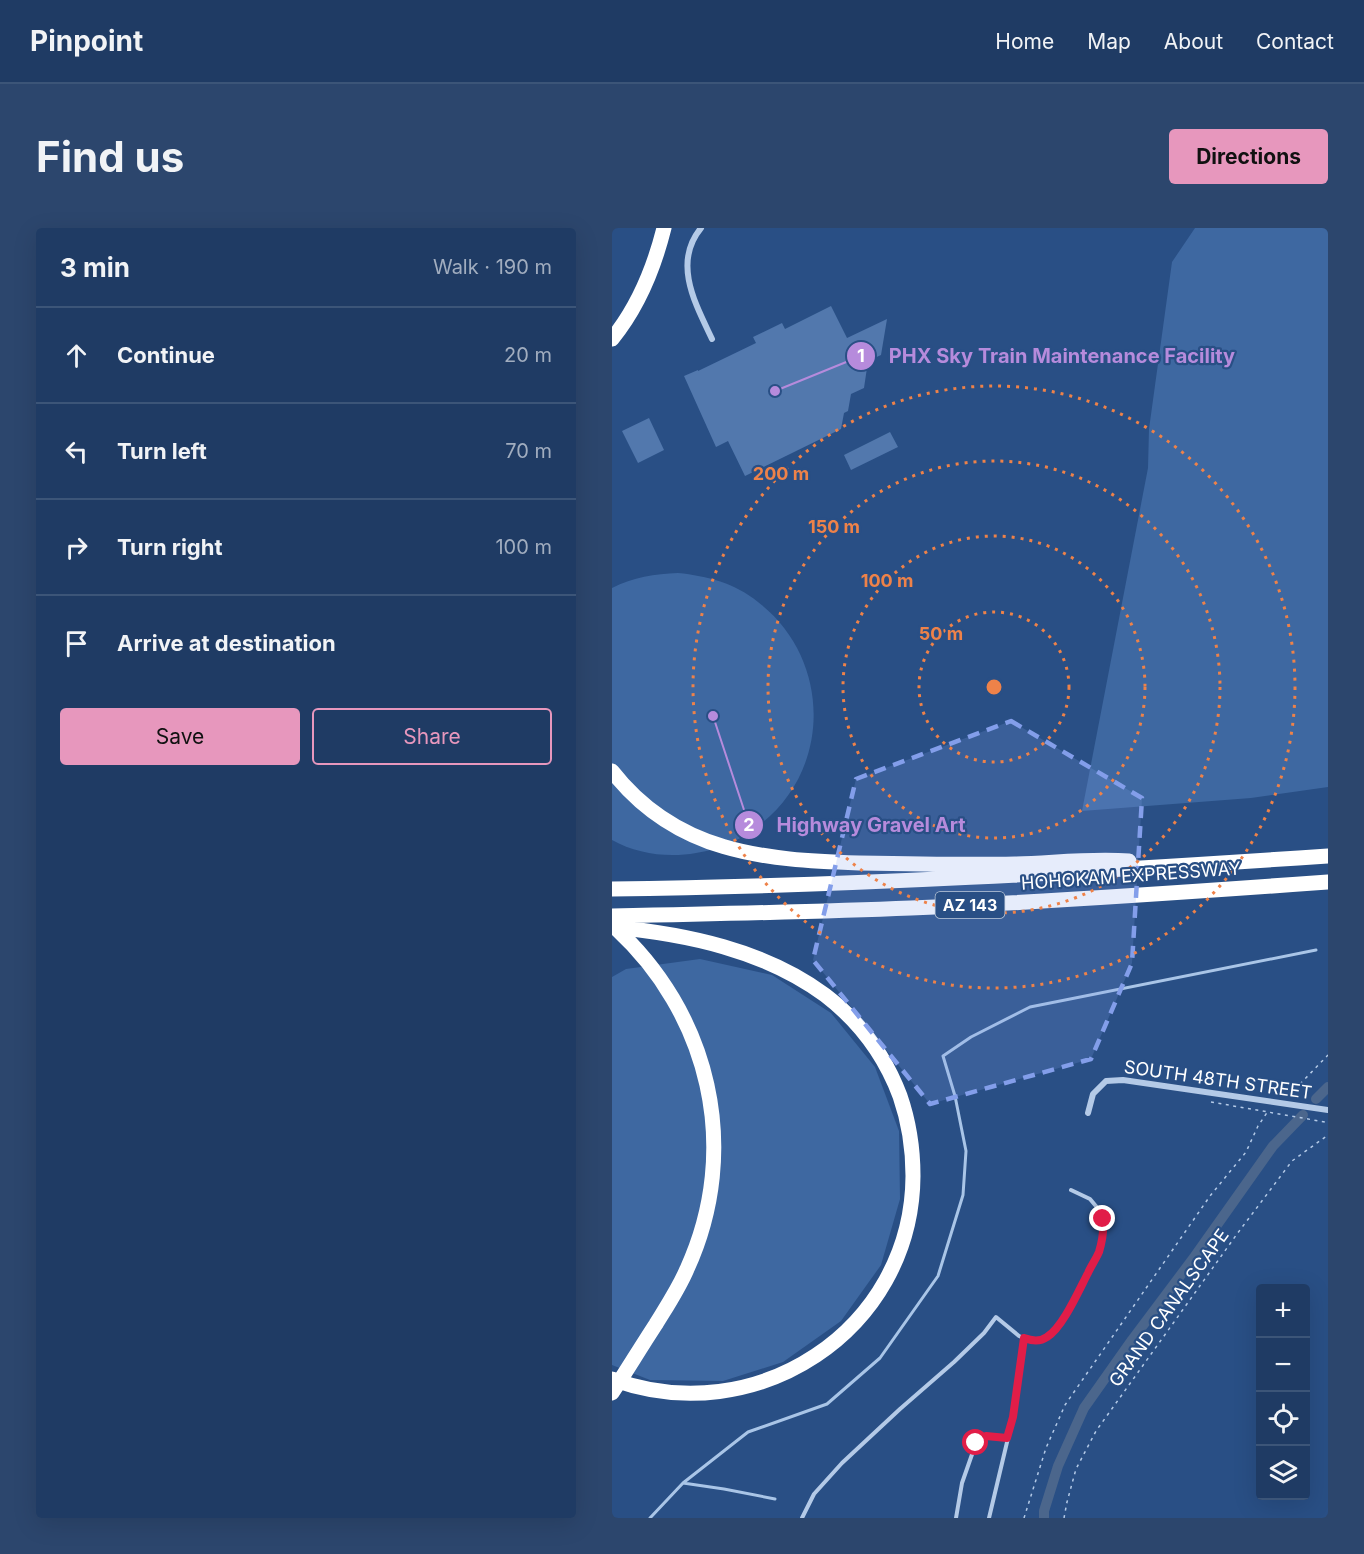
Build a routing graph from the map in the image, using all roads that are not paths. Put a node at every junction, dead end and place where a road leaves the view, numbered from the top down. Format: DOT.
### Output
graph roads {
  1 [pos="664,228"];
  2 [pos="701,228"];
  3 [pos="645,285"];
  4 [pos="612,327"];
  5 [pos="612,339"];
  6 [pos="712,339"];
  7 [pos="612,771"];
  8 [pos="1328,856"];
  9 [pos="1194,865"];
  10 [pos="1328,882"];
  11 [pos="612,889"];
  12 [pos="612,916"];
  13 [pos="612,926"];
  14 [pos="1328,1110"];
  15 [pos="1088,1113"];
  16 [pos="1071,1190"];
  17 [pos="1024,1338"];
  18 [pos="612,1379"];
  19 [pos="612,1393"];
  20 [pos="1007,1438"];
  21 [pos="802,1518"];
  22 [pos="956,1518"];
  23 [pos="989,1518"];
  1 -- 3 [label="highway"];
  2 -- 6 [label="street"];
  3 -- 4 [label="highway"];
  3 -- 5 [label="highway"];
  7 -- 9 [label="highway"];
  8 -- 9 [label="highway, HOHOKAM EXPRESSWAY / AZ 143"];
  9 -- 11 [label="highway, HOHOKAM EXPRESSWAY / AZ 143"];
  10 -- 12 [label="highway, HOHOKAM EXPRESSWAY / AZ 143"];
  13 -- 18 [label="highway"];
  13 -- 19 [label="highway, bridge"];
  14 -- 15 [label="street, SOUTH 48TH STREET"];
  16 -- 17 [label="lane"];
  17 -- 20 [label="lane"];
  17 -- 21 [label="lane"];
  20 -- 22 [label="lane"];
  20 -- 23 [label="lane"];
}
